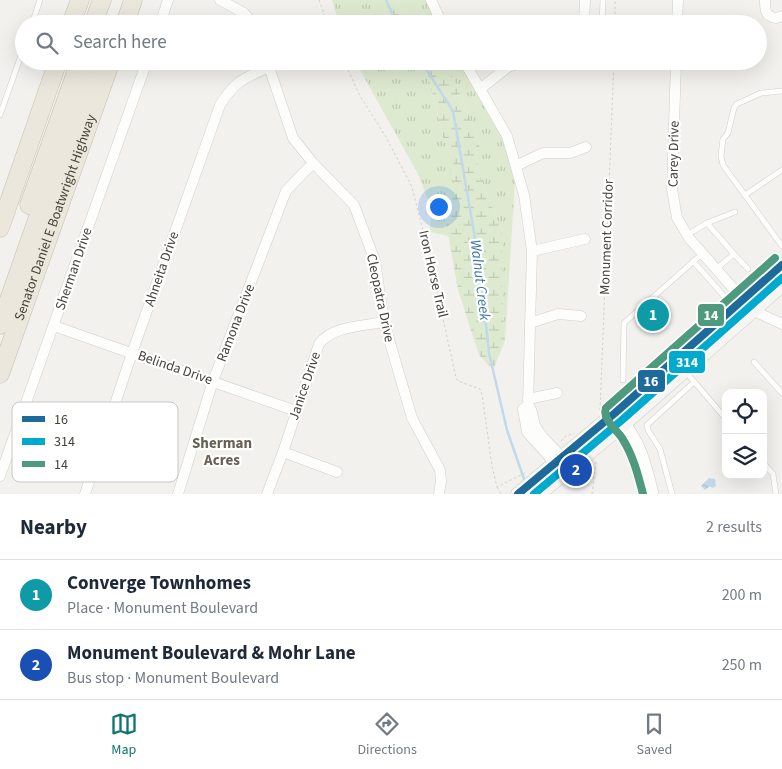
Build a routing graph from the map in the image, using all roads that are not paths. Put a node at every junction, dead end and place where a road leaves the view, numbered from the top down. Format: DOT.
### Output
graph roads {
  1 [pos="40,0"];
  2 [pos="80,0"];
  3 [pos="102,0"];
  4 [pos="114,0"];
  5 [pos="133,0"];
  6 [pos="168,0"];
  7 [pos="220,0"];
  8 [pos="431,0"];
  9 [pos="585,0"];
  10 [pos="603,0"];
  11 [pos="678,0"];
  12 [pos="766,0"];
  13 [pos="35,15"];
  14 [pos="74,15"];
  15 [pos="96,15"];
  16 [pos="109,15"];
  17 [pos="128,15"];
  18 [pos="163,15"];
  19 [pos="246,15"];
  20 [pos="438,15"];
  21 [pos="584,15"];
  22 [pos="602,15"];
  23 [pos="677,15"];
  24 [pos="782,16"];
  25 [pos="16,70"];
  26 [pos="55,70"];
  27 [pos="77,70"];
  28 [pos="90,70"];
  29 [pos="108,70"];
  30 [pos="144,70"];
  31 [pos="258,70"];
  32 [pos="270,70"];
  33 [pos="469,70"];
  34 [pos="504,70"];
  35 [pos="676,70"];
  36 [pos="480,89"];
  37 [pos="782,91"];
  38 [pos="0,115"];
  39 [pos="586,148"];
  40 [pos="313,162"];
  41 [pos="516,166"];
  42 [pos="782,170"];
  43 [pos="745,195"];
  44 [pos="735,212"];
  45 [pos="3,215"];
  46 [pos="707,223"];
  47 [pos="0,228"];
  48 [pos="687,235"];
  49 [pos="585,239"];
  50 [pos="782,246"];
  51 [pos="532,251"];
  52 [pos="702,253"];
  53 [pos="734,254"];
  54 [pos="693,262"];
  55 [pos="782,265"];
  56 [pos="716,269"];
  57 [pos="748,269"];
  58 [pos="782,285"];
  59 [pos="0,290"];
  60 [pos="748,305"];
  61 [pos="582,316"];
  62 [pos="384,322"];
  63 [pos="781,322"];
  64 [pos="530,323"];
  65 [pos="0,325"];
  66 [pos="54,326"];
  67 [pos="132,353"];
  68 [pos="754,362"];
  69 [pos="685,371"];
  70 [pos="0,374"];
  71 [pos="641,376"];
  72 [pos="623,380"];
  73 [pos="213,381"];
  74 [pos="694,382"];
  75 [pos="557,393"];
  76 [pos="782,393"];
  77 [pos="27,402"];
  78 [pos="116,402"];
  79 [pos="528,402"];
  80 [pos="296,411"];
  81 [pos="615,413"];
  82 [pos="722,414"];
  83 [pos="625,423"];
  84 [pos="12,443"];
  85 [pos="283,452"];
  86 [pos="767,467"];
  87 [pos="559,469"];
  88 [pos="337,472"];
  89 [pos="0,476"];
  90 [pos="89,482"];
  91 [pos="85,494"];
  92 [pos="178,494"];
  93 [pos="267,494"];
  94 [pos="439,494"];
  95 [pos="518,494"];
  96 [pos="539,494"];
  97 [pos="652,494"];
  98 [pos="672,494"];
  99 [pos="776,494"];
  1 -- 13 [label="lane"];
  2 -- 14 [label="highway"];
  3 -- 15 [label="highway"];
  4 -- 16 [label="highway"];
  5 -- 17 [label="highway"];
  6 -- 18 [label="street"];
  7 -- 19 [label="street"];
  8 -- 20 [label="street"];
  9 -- 21 [label="street"];
  10 -- 22 [label="lane"];
  11 -- 23 [label="street"];
  12 -- 24 [label="street"];
  25 -- 38 [label="lane"];
  26 -- 45 [label="highway"];
  27 -- 59 [label="highway, Senator Daniel E Boatwright Highway"];
  28 -- 65 [label="highway"];
  29 -- 70 [label="highway, Senator Daniel E Boatwright Highway"];
  30 -- 66 [label="street, Sherman Drive"];
  31 -- 67 [label="street, Ahneita Drive"];
  32 -- 40 [label="street, Cleopatra Drive"];
  33 -- 36 [label="street"];
  34 -- 36 [label="street"];
  35 -- 48 [label="street, Carey Drive"];
  36 -- 41 [label="street"];
  37 -- 43 [label="lane"];
  39 -- 41 [label="street"];
  40 -- 62 [label="street, Cleopatra Drive"];
  40 -- 73 [label="street, Ramona Drive"];
  41 -- 51 [label="street"];
  42 -- 43 [label="lane"];
  43 -- 50 [label="lane"];
  44 -- 46 [label="lane"];
  45 -- 47 [label="highway"];
  46 -- 48 [label="lane"];
  46 -- 53 [label="lane"];
  48 -- 52 [label="street, Carey Drive"];
  49 -- 51 [label="street"];
  51 -- 64 [label="street"];
  52 -- 54 [label="lane"];
  52 -- 56 [label="street, Carey Drive"];
  53 -- 56 [label="lane"];
  53 -- 57 [label="lane"];
  54 -- 71 [label="lane"];
  54 -- 72 [label="lane"];
  55 -- 60 [label="main road"];
  56 -- 60 [label="street, Carey Drive"];
  58 -- 60 [label="main road"];
  60 -- 63 [label="street"];
  60 -- 69 [label="main road"];
  60 -- 81 [label="main road"];
  61 -- 64 [label="street"];
  62 -- 80 [label="street, Janice Drive"];
  62 -- 94 [label="street, Cleopatra Drive"];
  64 -- 79 [label="street"];
  66 -- 67 [label="street, Belinda Drive"];
  66 -- 77 [label="street, Sherman Drive"];
  67 -- 73 [label="street, Belinda Drive"];
  67 -- 78 [label="street, Ahneita Drive"];
  68 -- 76 [label="lane"];
  69 -- 74 [label="lane"];
  69 -- 83 [label="main road"];
  73 -- 80 [label="street, Belinda Drive"];
  73 -- 92 [label="street, Ramona Drive"];
  74 -- 82 [label="lane"];
  74 -- 98 [label="lane"];
  75 -- 79 [label="street"];
  79 -- 87 [label="street"];
  80 -- 85 [label="street, Janice Drive"];
  81 -- 83 [label="street"];
  81 -- 87 [label="main road"];
  83 -- 87 [label="main road"];
  83 -- 97 [label="street"];
  84 -- 89 [label="street, Sherman Drive"];
  85 -- 88 [label="street"];
  85 -- 93 [label="street, Janice Drive"];
  86 -- 99 [label="lane"];
  87 -- 95 [label="main road"];
  87 -- 96 [label="main road"];
  90 -- 91 [label="street, Ahneita Drive"];
}
